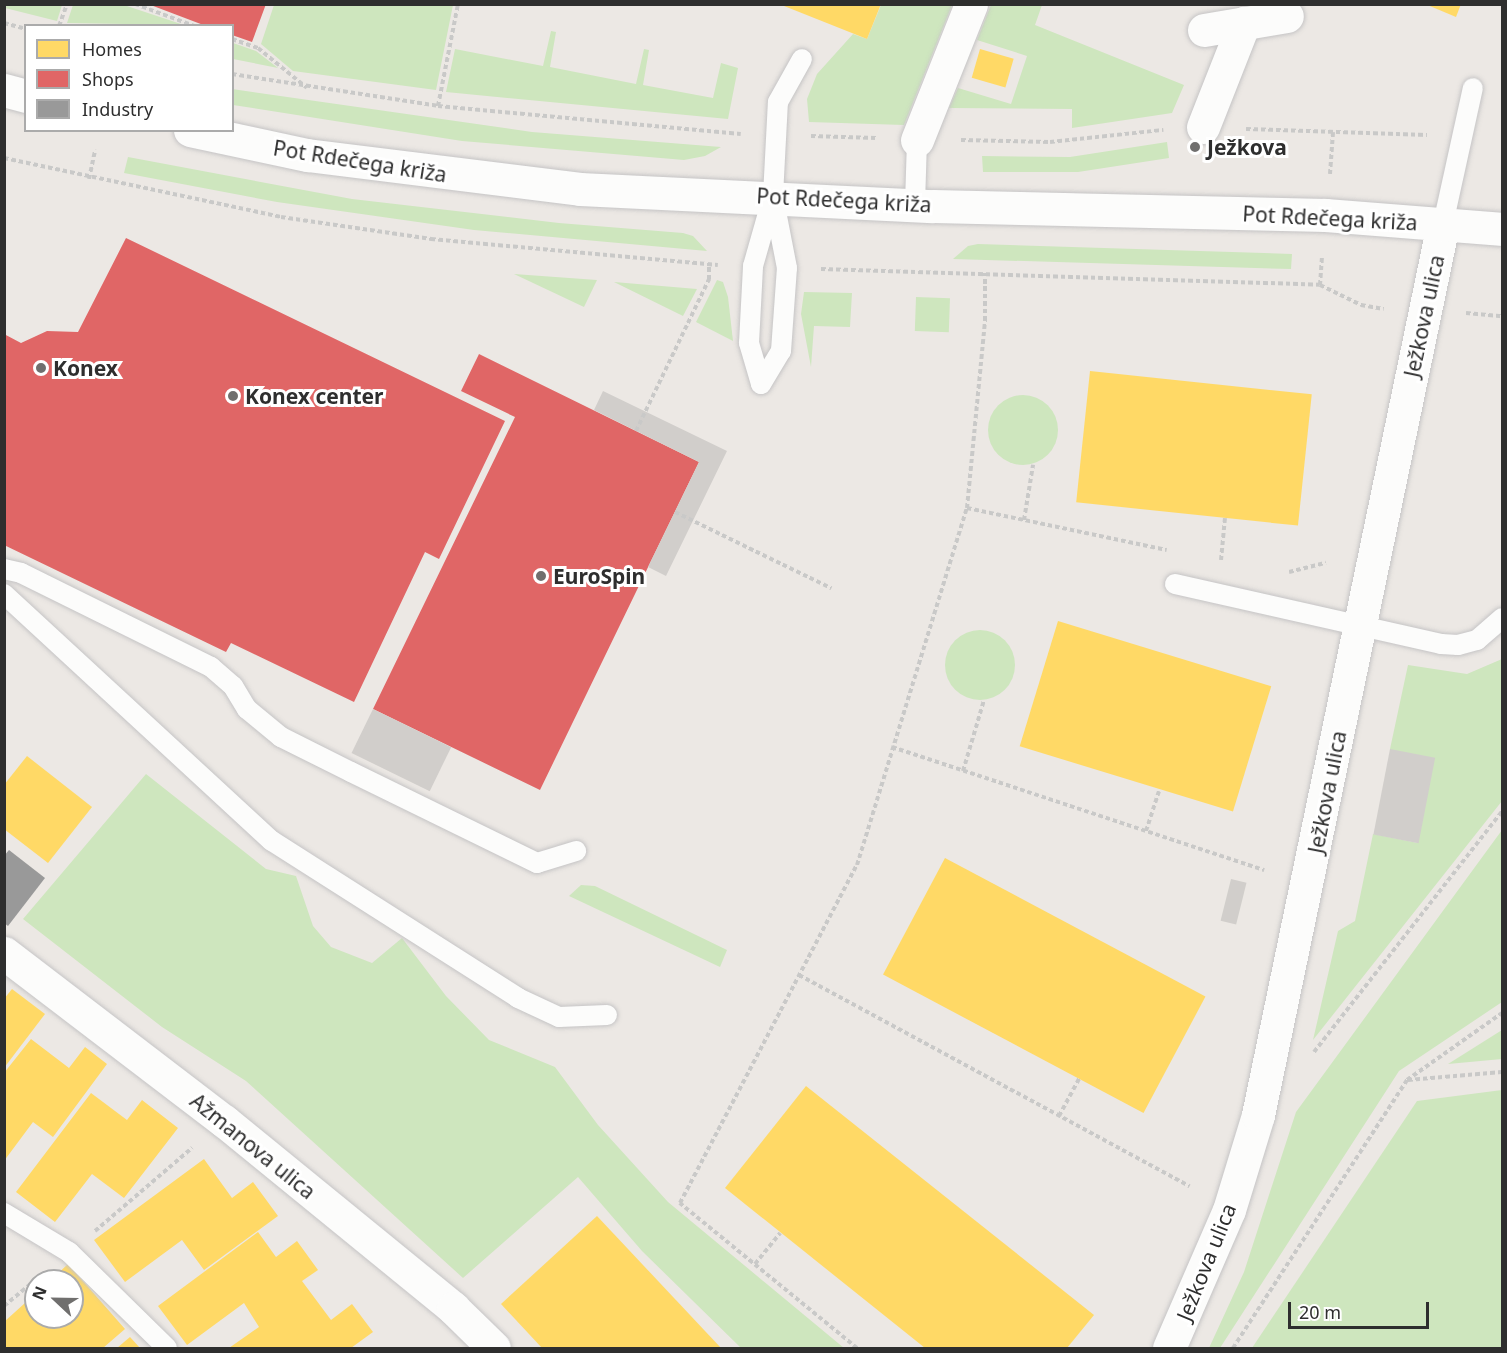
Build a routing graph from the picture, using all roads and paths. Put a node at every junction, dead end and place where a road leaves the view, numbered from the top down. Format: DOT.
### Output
graph roads {
  1 [pos="67,4"];
  2 [pos="135,4"];
  3 [pos="458,4"];
  4 [pos="970,4"];
  5 [pos="1247,18"];
  6 [pos="4,23"];
  7 [pos="61,24"];
  8 [pos="189,24"];
  9 [pos="24,28"];
  10 [pos="234,40"];
  11 [pos="802,59"];
  12 [pos="234,74"];
  13 [pos="308,88"];
  14 [pos="1473,88"];
  15 [pos="4,90"];
  16 [pos="24,95"];
  17 [pos="438,106"];
  18 [pos="1203,127"];
  19 [pos="199,132"];
  20 [pos="1333,132"];
  21 [pos="736,134"];
  22 [pos="1434,135"];
  23 [pos="817,136"];
  24 [pos="917,140"];
  25 [pos="95,150"];
  26 [pos="4,158"];
  27 [pos="1331,163"];
  28 [pos="89,179"];
  29 [pos="772,196"];
  30 [pos="915,204"];
  31 [pos="1443,224"];
  32 [pos="1503,229"];
  33 [pos="1322,255"];
  34 [pos="709,264"];
  35 [pos="715,265"];
  36 [pos="818,269"];
  37 [pos="985,273"];
  38 [pos="1320,285"];
  39 [pos="1391,309"];
  40 [pos="1461,312"];
  41 [pos="1503,316"];
  42 [pos="636,431"];
  43 [pos="1033,465"];
  44 [pos="967,508"];
  45 [pos="675,512"];
  46 [pos="1225,518"];
  47 [pos="1024,520"];
  48 [pos="1174,551"];
  49 [pos="1209,559"];
  50 [pos="1221,561"];
  51 [pos="1326,562"];
  52 [pos="1232,563"];
  53 [pos="4,569"];
  54 [pos="1276,571"];
  55 [pos="1175,584"];
  56 [pos="831,588"];
  57 [pos="4,594"];
  58 [pos="1503,618"];
  59 [pos="1360,624"];
  60 [pos="984,700"];
  61 [pos="892,747"];
  62 [pos="963,771"];
  63 [pos="1159,791"];
  64 [pos="1503,811"];
  65 [pos="1146,831"];
  66 [pos="576,851"];
  67 [pos="1264,870"];
  68 [pos="4,953"];
  69 [pos="799,975"];
  70 [pos="1503,1013"];
  71 [pos="608,1015"];
  72 [pos="1306,1062"];
  73 [pos="1503,1072"];
  74 [pos="1080,1077"];
  75 [pos="1407,1080"];
  76 [pos="1059,1116"];
  77 [pos="224,1120"];
  78 [pos="1190,1186"];
  79 [pos="4,1214"];
  80 [pos="780,1233"];
  81 [pos="69,1252"];
  82 [pos="755,1264"];
  83 [pos="4,1306"];
  84 [pos="167,1348"];
  85 [pos="495,1348"];
  86 [pos="857,1348"];
  87 [pos="1169,1348"];
  88 [pos="1233,1348"];
  1 -- 7 [label="path"];
  2 -- 8 [label="path"];
  3 -- 17 [label="path"];
  4 -- 24 [label="street"];
  5 -- 18 [label="street"];
  6 -- 9 [label="path"];
  10 -- 13 [label="path"];
  11 -- 29 [label="lane"];
  12 -- 13 [label="path"];
  13 -- 17 [label="path"];
  14 -- 31 [label="lane"];
  15 -- 16 [label="street"];
  17 -- 21 [label="path"];
  18 -- 20 [label="path"];
  18 -- 24 [label="path"];
  19 -- 29 [label="street, Pot Rdečega križa"];
  20 -- 22 [label="path"];
  20 -- 27 [label="path"];
  23 -- 24 [label="path"];
  24 -- 30 [label="lane"];
  25 -- 28 [label="path"];
  26 -- 28 [label="path"];
  28 -- 34 [label="path"];
  29 -- 29 [label="lane"];
  29 -- 30 [label="street, Pot Rdečega križa"];
  30 -- 31 [label="street, Pot Rdečega križa"];
  31 -- 32 [label="street, Pot Rdečega križa"];
  31 -- 59 [label="street, Ježkova ulica"];
  33 -- 38 [label="path"];
  34 -- 35 [label="path"];
  34 -- 42 [label="path"];
  36 -- 37 [label="path"];
  37 -- 38 [label="path"];
  37 -- 44 [label="path"];
  38 -- 39 [label="path"];
  40 -- 41 [label="path"];
  43 -- 47 [label="path"];
  44 -- 47 [label="path"];
  44 -- 61 [label="path"];
  45 -- 56 [label="path"];
  46 -- 50 [label="path"];
  47 -- 48 [label="path"];
  49 -- 50 [label="path"];
  50 -- 52 [label="path"];
  51 -- 54 [label="path"];
  53 -- 66 [label="lane"];
  55 -- 59 [label="lane"];
  57 -- 71 [label="lane"];
  58 -- 59 [label="lane"];
  59 -- 87 [label="street, Ježkova ulica"];
  60 -- 62 [label="path"];
  61 -- 62 [label="path"];
  61 -- 69 [label="path"];
  62 -- 65 [label="path"];
  63 -- 65 [label="path"];
  64 -- 72 [label="path"];
  65 -- 67 [label="path"];
  68 -- 77 [label="street, Ažmanova ulica"];
  69 -- 76 [label="path"];
  69 -- 82 [label="path"];
  70 -- 75 [label="path"];
  73 -- 75 [label="path"];
  74 -- 76 [label="path"];
  75 -- 88 [label="path"];
  76 -- 78 [label="path"];
  77 -- 81 [label="path"];
  77 -- 85 [label="street, Ažmanova ulica"];
  79 -- 81 [label="lane"];
  80 -- 82 [label="path"];
  81 -- 83 [label="path"];
  81 -- 84 [label="lane"];
  82 -- 86 [label="path"];
}
